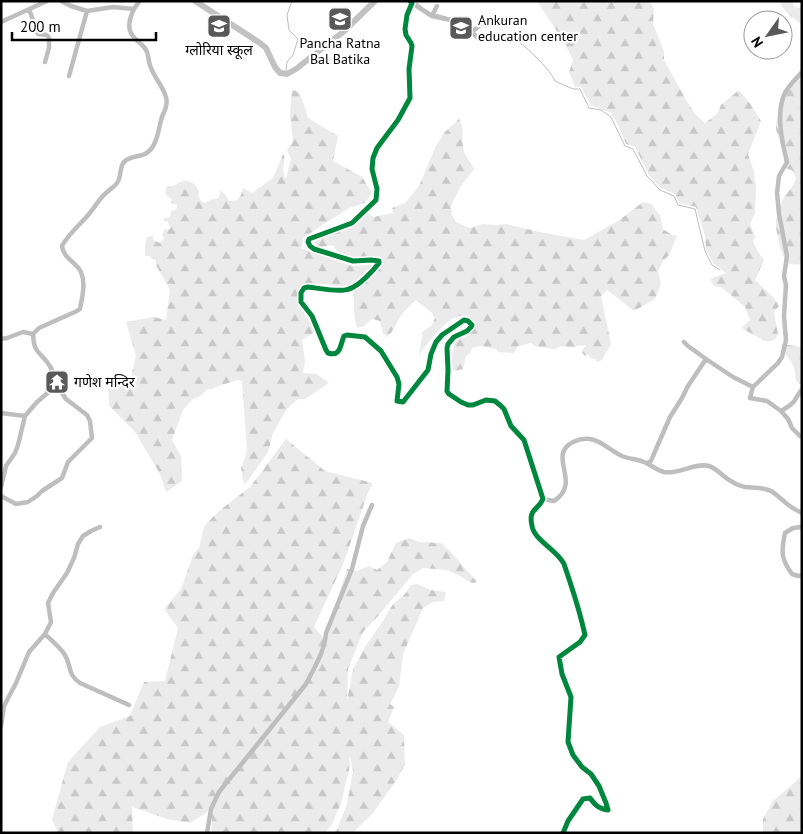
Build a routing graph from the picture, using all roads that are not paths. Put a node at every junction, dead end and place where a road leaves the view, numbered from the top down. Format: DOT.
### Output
graph roads {
  1 [pos="47,1"];
  2 [pos="62,1"];
  3 [pos="140,1"];
  4 [pos="195,1"];
  5 [pos="375,1"];
  6 [pos="411,2"];
  7 [pos="134,8"];
  8 [pos="436,8"];
  9 [pos="28,9"];
  10 [pos="87,11"];
  11 [pos="432,16"];
  12 [pos="1,22"];
  13 [pos="482,23"];
  14 [pos="473,31"];
  15 [pos="488,39"];
  16 [pos="45,62"];
  17 [pos="802,72"];
  18 [pos="69,76"];
  19 [pos="33,334"];
  20 [pos="1,339"];
  21 [pos="684,342"];
  22 [pos="706,358"];
  23 [pos="57,385"];
  24 [pos="753,387"];
  25 [pos="802,389"];
  26 [pos="781,411"];
  27 [pos="1,412"];
  28 [pos="25,416"];
  29 [pos="800,436"];
  30 [pos="646,463"];
  31 [pos="1,487"];
  32 [pos="1,496"];
  33 [pos="543,499"];
  34 [pos="372,505"];
  35 [pos="802,513"];
  36 [pos="100,526"];
  37 [pos="802,527"];
  38 [pos="802,575"];
  39 [pos="45,634"];
  40 [pos="129,705"];
  41 [pos="1,726"];
  42 [pos="207,833"];
  43 [pos="564,833"];
  1 -- 9 [label="street"];
  2 -- 10 [label="street"];
  3 -- 7 [label="street"];
  4 -- 5 [label="main road"];
  6 -- 11 [label="street"];
  6 -- 33 [label="street"];
  7 -- 10 [label="street"];
  7 -- 19 [label="street"];
  8 -- 11 [label="street"];
  9 -- 12 [label="street"];
  9 -- 16 [label="street"];
  10 -- 18 [label="street"];
  11 -- 14 [label="street"];
  13 -- 14 [label="street"];
  14 -- 15 [label="street"];
  17 -- 24 [label="street"];
  19 -- 20 [label="street"];
  19 -- 23 [label="street"];
  21 -- 22 [label="street"];
  22 -- 24 [label="street"];
  22 -- 30 [label="street"];
  23 -- 28 [label="street"];
  23 -- 32 [label="street"];
  24 -- 26 [label="street"];
  25 -- 26 [label="street"];
  26 -- 29 [label="street"];
  27 -- 28 [label="street"];
  28 -- 31 [label="street"];
  30 -- 33 [label="street"];
  30 -- 35 [label="street"];
  33 -- 43 [label="street"];
  34 -- 42 [label="street"];
  36 -- 39 [label="street"];
  37 -- 38 [label="street"];
  39 -- 40 [label="street"];
  39 -- 41 [label="street"];
}
